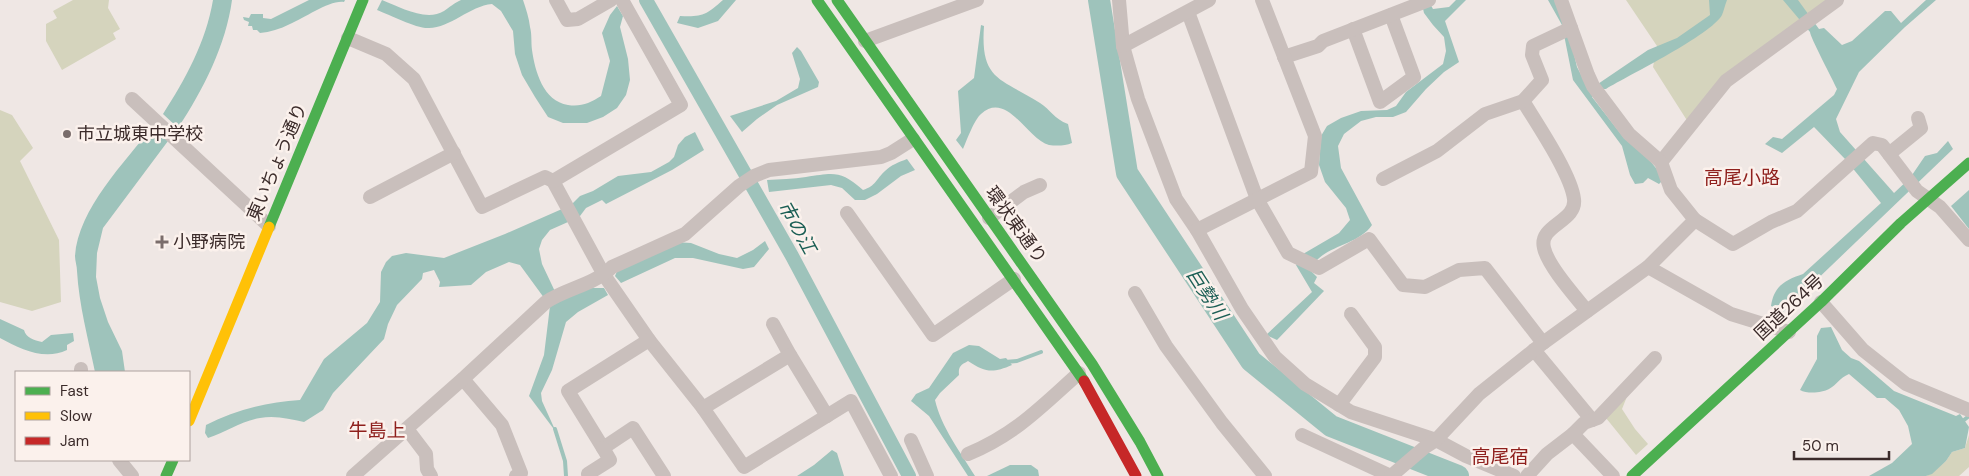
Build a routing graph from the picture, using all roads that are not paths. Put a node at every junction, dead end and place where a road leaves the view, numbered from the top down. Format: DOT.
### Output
graph roads {
  1 [pos="363,0"];
  2 [pos="556,0"];
  3 [pos="611,0"];
  4 [pos="622,0"];
  5 [pos="817,0"];
  6 [pos="837,0"];
  7 [pos="977,0"];
  8 [pos="1118,0"];
  9 [pos="1209,0"];
  10 [pos="1262,0"];
  11 [pos="1561,0"];
  12 [pos="1837,0"];
  13 [pos="1423,2"];
  14 [pos="1188,12"];
  15 [pos="1391,14"];
  16 [pos="1571,28"];
  17 [pos="1353,29"];
  18 [pos="348,38"];
  19 [pos="866,41"];
  20 [pos="1123,46"];
  21 [pos="1284,57"];
  22 [pos="132,99"];
  23 [pos="1523,101"];
  24 [pos="1918,118"];
  25 [pos="913,139"];
  26 [pos="454,153"];
  27 [pos="1889,154"];
  28 [pos="1661,162"];
  29 [pos="1969,162"];
  30 [pos="1383,178"];
  31 [pos="553,181"];
  32 [pos="1040,185"];
  33 [pos="1924,194"];
  34 [pos="370,198"];
  35 [pos="1258,199"];
  36 [pos="847,214"];
  37 [pos="989,218"];
  38 [pos="1695,220"];
  39 [pos="269,226"];
  40 [pos="1197,230"];
  41 [pos="1969,240"];
  42 [pos="1648,267"];
  43 [pos="604,275"];
  44 [pos="1014,279"];
  45 [pos="1135,293"];
  46 [pos="1821,302"];
  47 [pos="1586,312"];
  48 [pos="1350,314"];
  49 [pos="773,324"];
  50 [pos="1789,332"];
  51 [pos="649,340"];
  52 [pos="1539,347"];
  53 [pos="790,355"];
  54 [pos="1656,358"];
  55 [pos="1078,373"];
  56 [pos="463,378"];
  57 [pos="1338,405"];
  58 [pos="703,408"];
  59 [pos="1967,409"];
  60 [pos="827,416"];
  61 [pos="190,418"];
  62 [pos="1592,420"];
  63 [pos="407,428"];
  64 [pos="1572,434"];
  65 [pos="1302,435"];
  66 [pos="911,440"];
  67 [pos="1430,443"];
  68 [pos="603,448"];
  69 [pos="968,454"];
  70 [pos="120,461"];
  71 [pos="173,461"];
  72 [pos="744,471"];
  73 [pos="588,474"];
  74 [pos="132,476"];
  75 [pos="166,476"];
  76 [pos="353,476"];
  77 [pos="431,476"];
  78 [pos="516,476"];
  79 [pos="664,476"];
  80 [pos="891,476"];
  81 [pos="927,476"];
  82 [pos="1136,476"];
  83 [pos="1158,476"];
  84 [pos="1265,476"];
  85 [pos="1391,476"];
  86 [pos="1514,476"];
  87 [pos="1527,476"];
  88 [pos="1613,476"];
  89 [pos="1632,476"];
  1 -- 18 [label="main road, 東いちょう通り"];
  2 -- 3 [label="street"];
  4 -- 31 [label="street"];
  5 -- 25 [label="main road, 環状東通り"];
  6 -- 19 [label="main road, 環状東通り"];
  7 -- 19 [label="street"];
  8 -- 20 [label="street"];
  9 -- 14 [label="street"];
  10 -- 21 [label="street"];
  11 -- 16 [label="street"];
  12 -- 28 [label="street"];
  13 -- 15 [label="street"];
  14 -- 20 [label="street"];
  14 -- 35 [label="street"];
  15 -- 17 [label="street"];
  15 -- 17 [label="street"];
  16 -- 23 [label="street"];
  16 -- 28 [label="street"];
  17 -- 21 [label="street"];
  18 -- 26 [label="street"];
  18 -- 39 [label="main road, 東いちょう通り"];
  19 -- 37 [label="main road, 環状東通り"];
  20 -- 40 [label="street"];
  21 -- 35 [label="street"];
  22 -- 39 [label="street"];
  23 -- 30 [label="street"];
  23 -- 47 [label="street"];
  24 -- 27 [label="street"];
  25 -- 43 [label="street"];
  25 -- 44 [label="main road, 環状東通り"];
  26 -- 31 [label="street"];
  26 -- 34 [label="street"];
  27 -- 33 [label="street"];
  27 -- 38 [label="street"];
  28 -- 38 [label="street"];
  29 -- 33 [label="main road, 国道264号"];
  31 -- 43 [label="street"];
  32 -- 37 [label="street"];
  33 -- 41 [label="street"];
  33 -- 46 [label="main road, 国道264号"];
  35 -- 40 [label="street"];
  35 -- 52 [label="street"];
  36 -- 44 [label="street"];
  37 -- 83 [label="main road, 環状東通り"];
  38 -- 42 [label="street"];
  39 -- 61 [label="main road, 東いちょう通り"];
  40 -- 57 [label="street"];
  42 -- 47 [label="street"];
  42 -- 50 [label="street"];
  43 -- 51 [label="street"];
  43 -- 56 [label="street"];
  44 -- 55 [label="main road, 環状東通り"];
  45 -- 84 [label="street"];
  46 -- 50 [label="main road, 国道264号"];
  46 -- 59 [label="street"];
  47 -- 52 [label="street"];
  48 -- 57 [label="street"];
  49 -- 53 [label="street"];
  50 -- 89 [label="main road, 国道264号"];
  51 -- 58 [label="street"];
  51 -- 68 [label="street"];
  52 -- 62 [label="street"];
  52 -- 67 [label="street"];
  53 -- 58 [label="street"];
  53 -- 60 [label="street"];
  54 -- 62 [label="street"];
  55 -- 69 [label="street"];
  55 -- 82 [label="main road, 環状東通り"];
  56 -- 63 [label="street"];
  56 -- 78 [label="street"];
  57 -- 67 [label="street"];
  58 -- 72 [label="street"];
  60 -- 72 [label="street"];
  60 -- 80 [label="street"];
  62 -- 64 [label="street"];
  63 -- 76 [label="street"];
  63 -- 77 [label="street"];
  64 -- 87 [label="street"];
  64 -- 88 [label="street"];
  65 -- 85 [label="street"];
  66 -- 81 [label="street"];
  67 -- 85 [label="street"];
  67 -- 86 [label="street"];
  68 -- 73 [label="street"];
  68 -- 79 [label="street"];
  70 -- 74 [label="street"];
  71 -- 75 [label="main road"];
}
